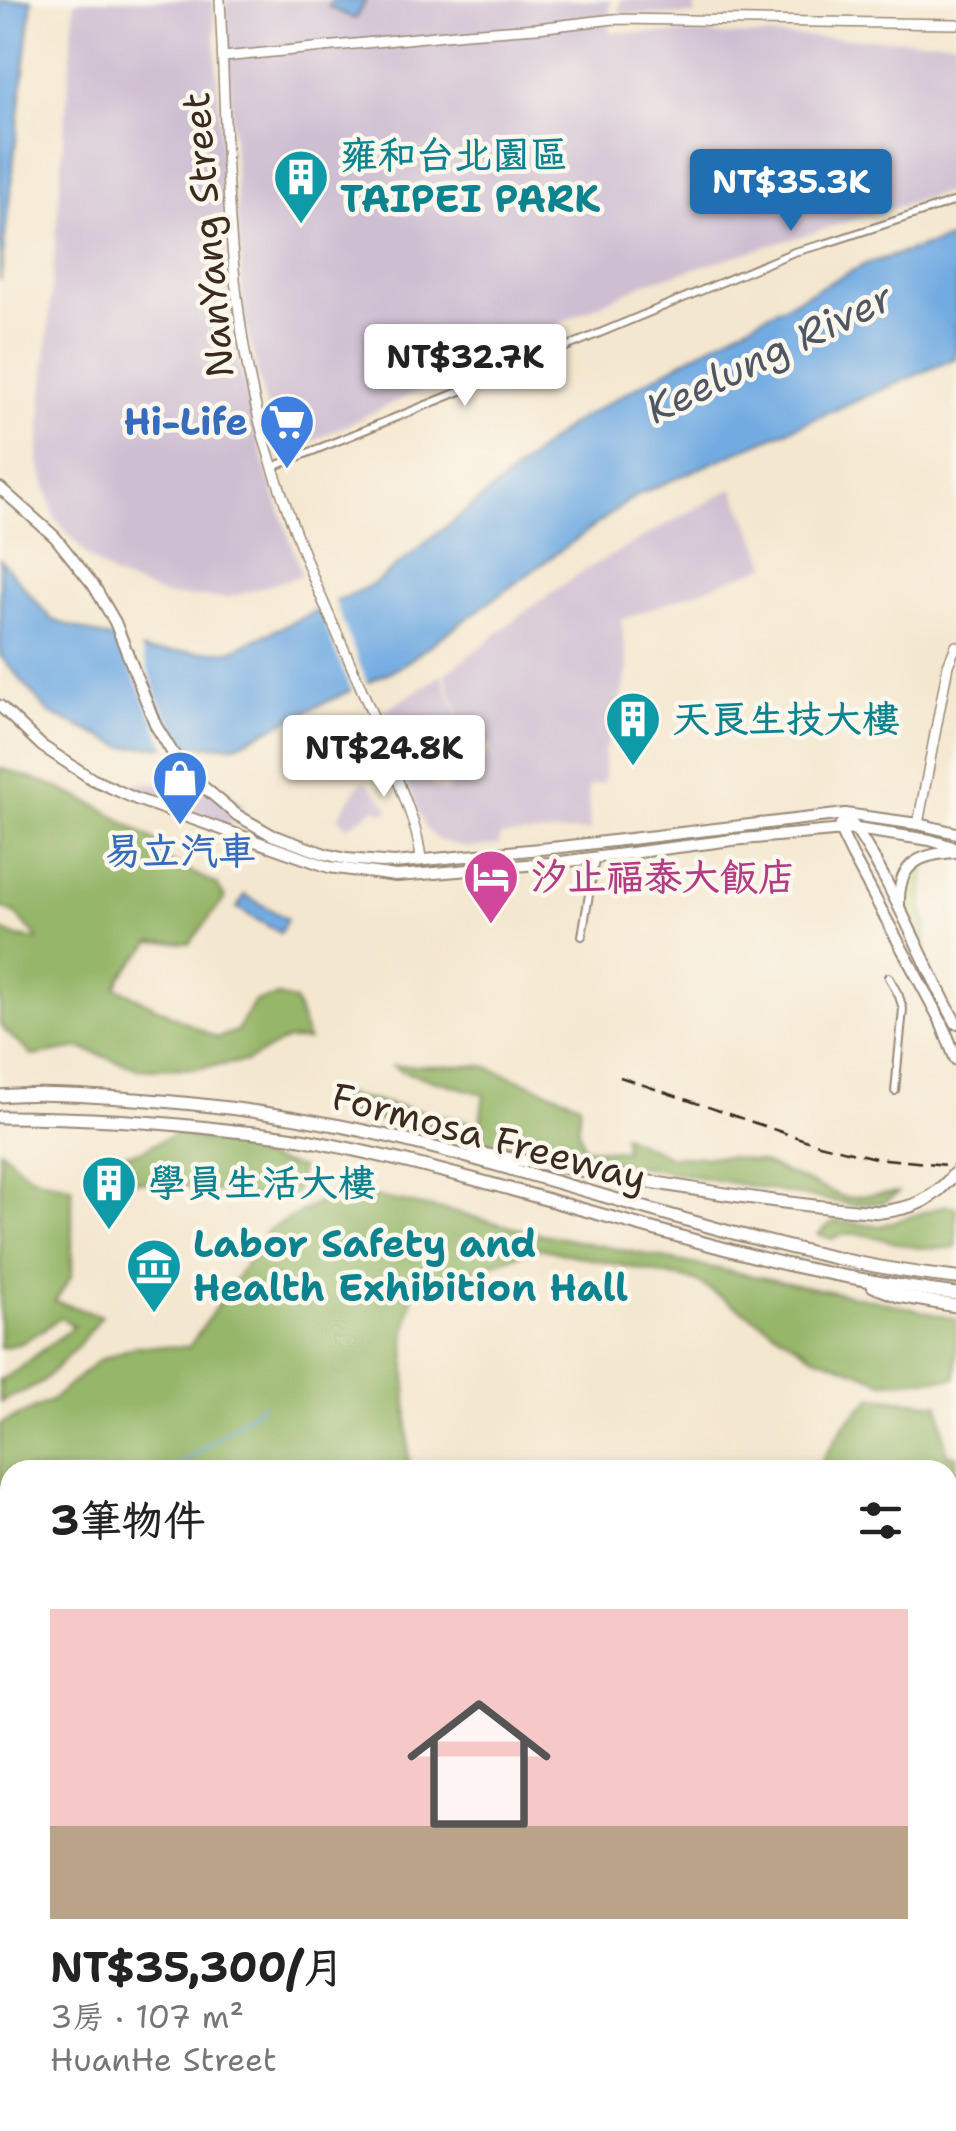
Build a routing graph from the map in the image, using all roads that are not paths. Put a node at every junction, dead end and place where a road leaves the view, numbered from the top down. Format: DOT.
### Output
graph roads {
  1 [pos="220,0"];
  2 [pos="956,24"];
  3 [pos="223,57"];
  4 [pos="956,201"];
  5 [pos="273,467"];
  6 [pos="0,488"];
  7 [pos="956,646"];
  8 [pos="0,706"];
  9 [pos="845,814"];
  10 [pos="918,824"];
  11 [pos="856,829"];
  12 [pos="840,830"];
  13 [pos="956,833"];
  14 [pos="956,850"];
  15 [pos="595,857"];
  16 [pos="421,860"];
  17 [pos="423,874"];
  18 [pos="900,910"];
  19 [pos="582,936"];
  20 [pos="888,976"];
  21 [pos="956,1022"];
  22 [pos="942,1024"];
  23 [pos="956,1048"];
  24 [pos="956,1060"];
  25 [pos="895,1091"];
  26 [pos="0,1096"];
  27 [pos="0,1117"];
  28 [pos="434,1148"];
  29 [pos="956,1172"];
  30 [pos="956,1278"];
  31 [pos="855,1279"];
  32 [pos="956,1294"];
  33 [pos="956,1306"];
  1 -- 3 [label="street, NanYang Street"];
  2 -- 3 [label="street"];
  3 -- 5 [label="street, NanYang Street"];
  4 -- 5 [label="street"];
  5 -- 16 [label="street, NanYang Street"];
  6 -- 16 [label="main road"];
  7 -- 10 [label="street"];
  8 -- 17 [label="main road"];
  9 -- 10 [label="main road"];
  9 -- 11 [label="main road"];
  9 -- 12 [label="main road"];
  9 -- 16 [label="main road"];
  10 -- 13 [label="main road"];
  11 -- 12 [label="main road"];
  11 -- 14 [label="main road"];
  11 -- 18 [label="main road"];
  12 -- 15 [label="main road"];
  12 -- 22 [label="main road"];
  14 -- 18 [label="main road"];
  15 -- 17 [label="main road"];
  15 -- 19 [label="street"];
  16 -- 17 [label="street"];
  18 -- 21 [label="main road"];
  20 -- 25 [label="street"];
  22 -- 23 [label="main road"];
  22 -- 24 [label="highway"];
  26 -- 28 [label="highway, Formosa Freeway"];
  27 -- 31 [label="highway, Formosa Freeway"];
  28 -- 29 [label="highway, bridge"];
  28 -- 30 [label="highway, Formosa Freeway"];
  31 -- 32 [label="highway, Formosa Freeway"];
  31 -- 33 [label="highway"];
}
